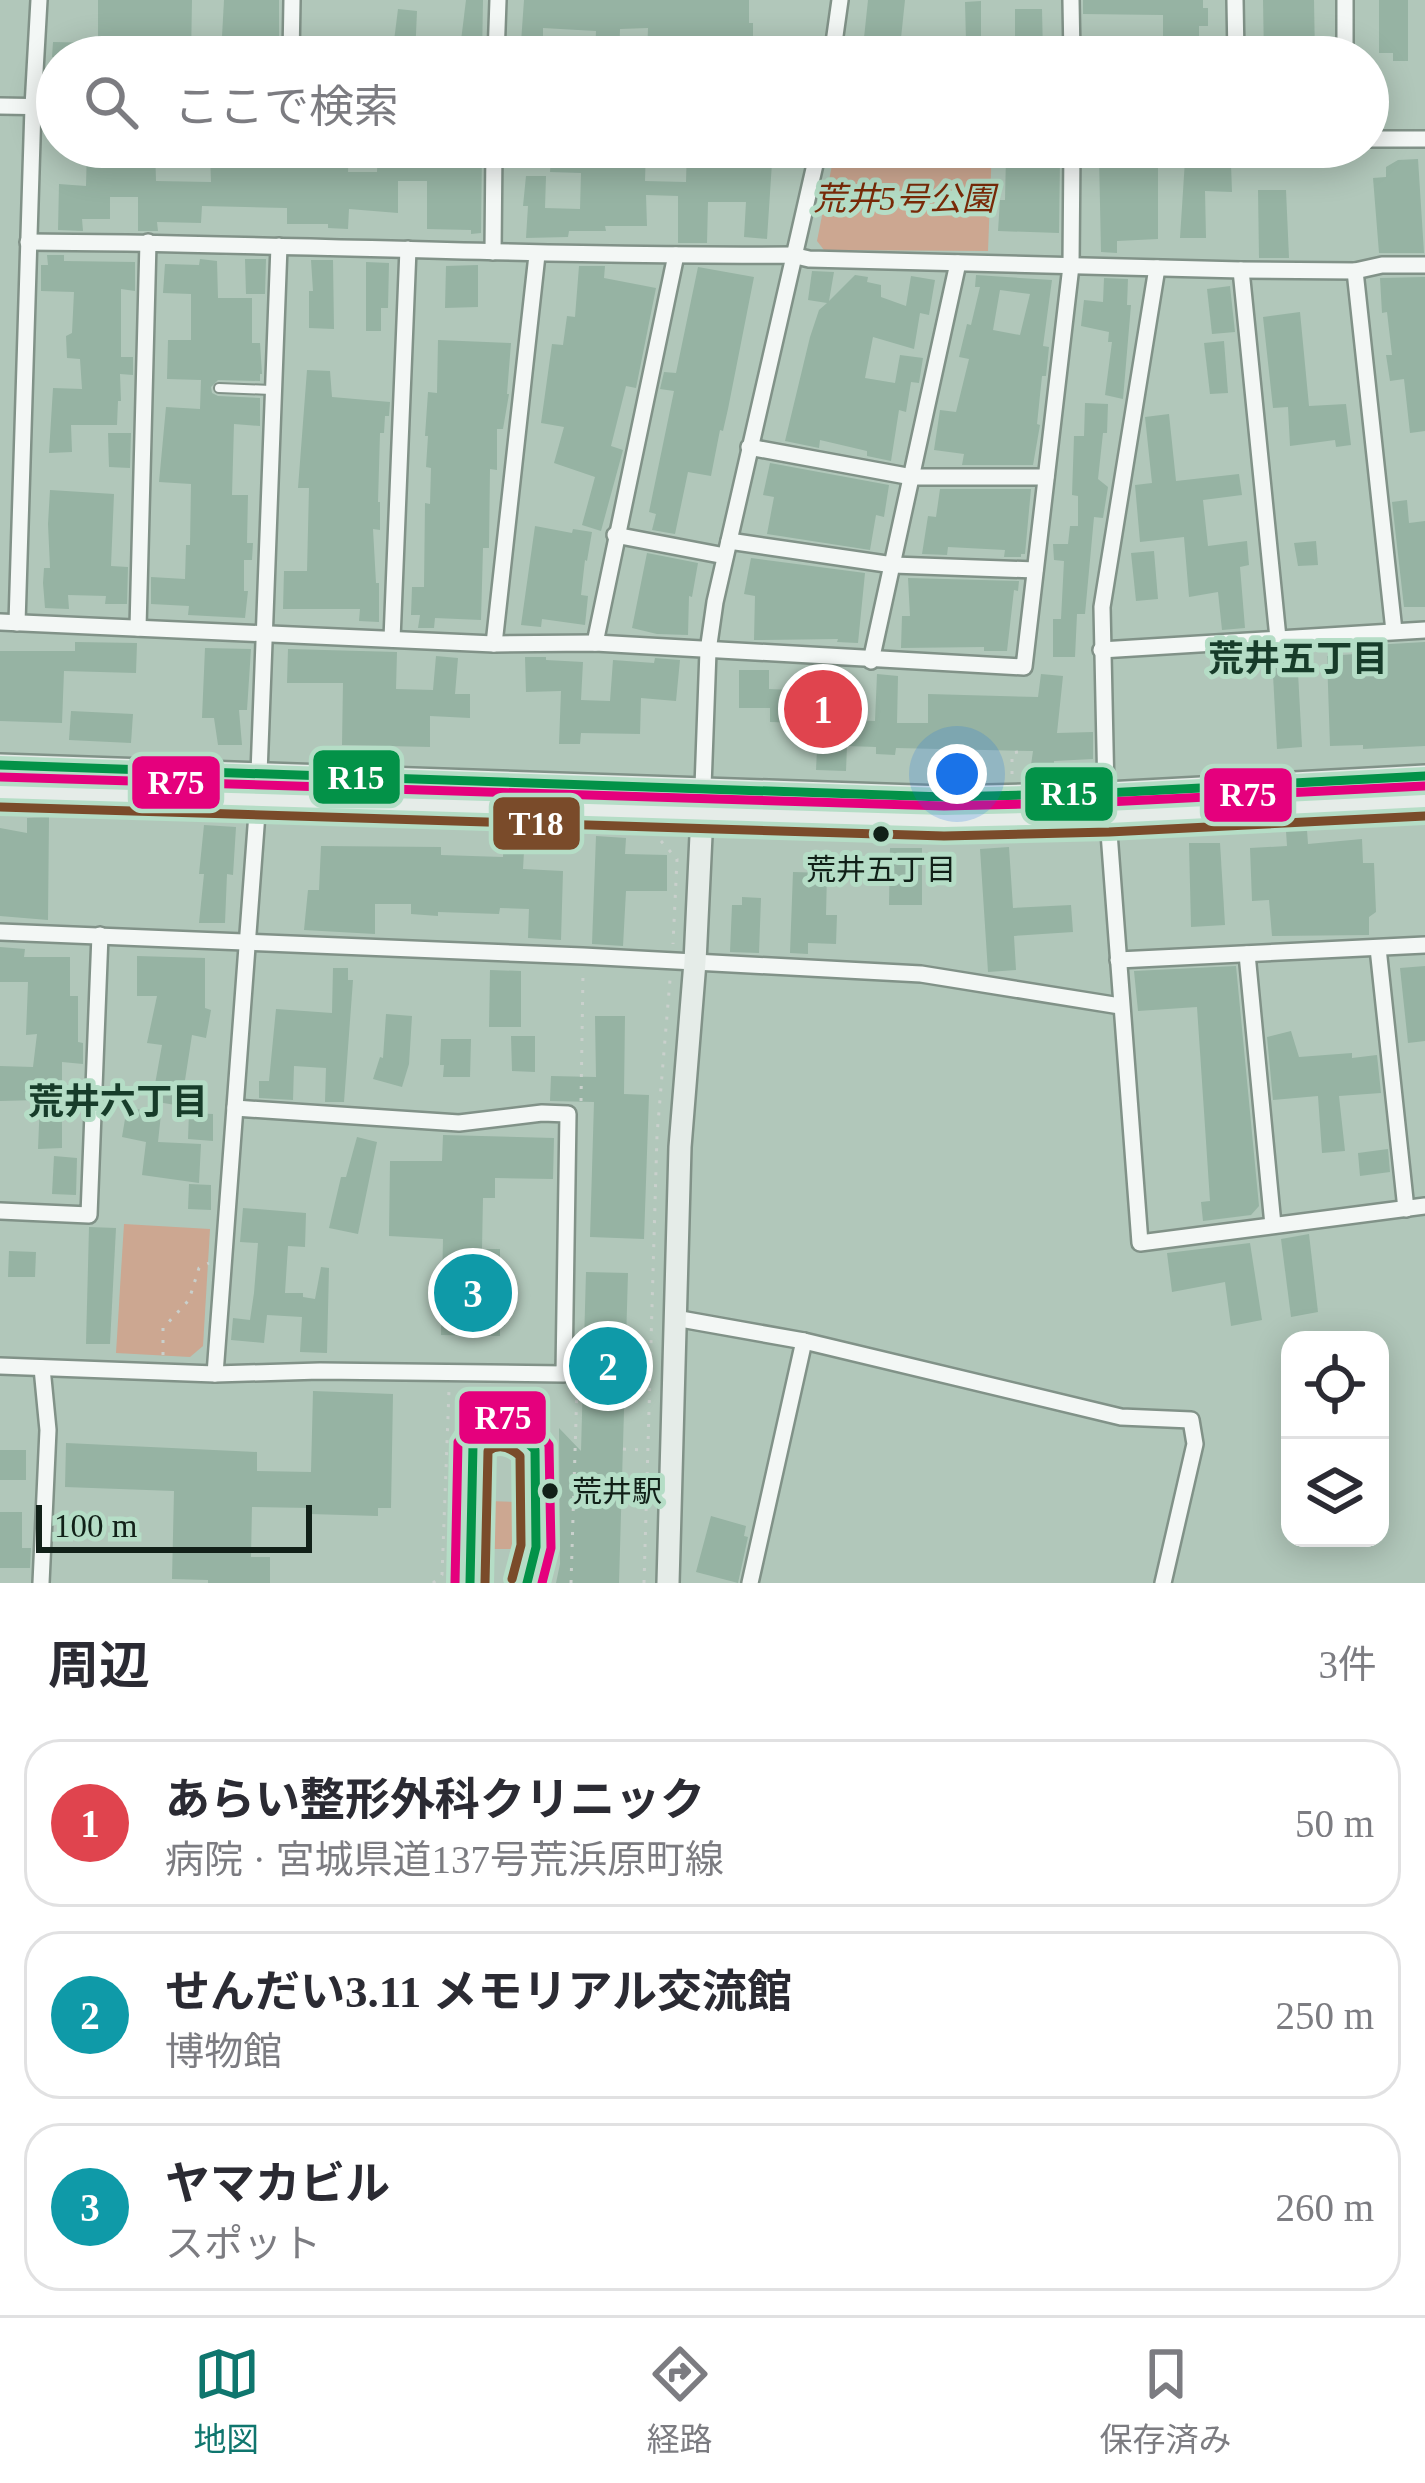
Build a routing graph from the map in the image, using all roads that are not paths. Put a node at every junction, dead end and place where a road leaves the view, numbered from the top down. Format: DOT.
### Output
graph roads {
  1 [pos="39,0"];
  2 [pos="292,0"];
  3 [pos="498,0"];
  4 [pos="839,0"];
  5 [pos="1071,0"];
  6 [pos="1235,0"];
  7 [pos="1346,0"];
  8 [pos="37,36"];
  9 [pos="291,36"];
  10 [pos="497,36"];
  11 [pos="835,36"];
  12 [pos="1072,36"];
  13 [pos="1236,36"];
  14 [pos="1346,36"];
  15 [pos="36,54"];
  16 [pos="0,106"];
  17 [pos="33,107"];
  18 [pos="1425,139"];
  19 [pos="1389,142"];
  20 [pos="494,168"];
  21 [pos="814,168"];
  22 [pos="1072,168"];
  23 [pos="28,242"];
  24 [pos="148,242"];
  25 [pos="279,246"];
  26 [pos="408,249"];
  27 [pos="493,252"];
  28 [pos="537,255"];
  29 [pos="676,255"];
  30 [pos="793,255"];
  31 [pos="958,263"];
  32 [pos="1425,265"];
  33 [pos="1071,266"];
  34 [pos="1157,268"];
  35 [pos="1240,270"];
  36 [pos="1355,271"];
  37 [pos="219,388"];
  38 [pos="274,391"];
  39 [pos="749,447"];
  40 [pos="912,477"];
  41 [pos="1046,477"];
  42 [pos="616,535"];
  43 [pos="727,549"];
  44 [pos="892,566"];
  45 [pos="1035,570"];
  46 [pos="8,622"];
  47 [pos="138,628"];
  48 [pos="1425,630"];
  49 [pos="1394,632"];
  50 [pos="266,634"];
  51 [pos="1278,638"];
  52 [pos="392,639"];
  53 [pos="595,643"];
  54 [pos="494,644"];
  55 [pos="1101,650"];
  56 [pos="708,651"];
  57 [pos="871,661"];
  58 [pos="0,765"];
  59 [pos="258,776"];
  60 [pos="1425,776"];
  61 [pos="0,792"];
  62 [pos="1106,793"];
  63 [pos="257,800"];
  64 [pos="1425,801"];
  65 [pos="702,802"];
  66 [pos="1108,817"];
  67 [pos="0,932"];
  68 [pos="100,935"];
  69 [pos="247,942"];
  70 [pos="1425,946"];
  71 [pos="1378,948"];
  72 [pos="1247,954"];
  73 [pos="1118,960"];
  74 [pos="695,962"];
  75 [pos="1120,1006"];
  76 [pos="235,1108"];
  77 [pos="1425,1206"];
  78 [pos="1406,1209"];
  79 [pos="0,1211"];
  80 [pos="1274,1225"];
  81 [pos="676,1318"];
  82 [pos="804,1341"];
  83 [pos="0,1366"];
  84 [pos="42,1368"];
  85 [pos="215,1375"];
  86 [pos="41,1583"];
  87 [pos="470,1583"];
  88 [pos="527,1583"];
  89 [pos="668,1583"];
  90 [pos="750,1583"];
  91 [pos="1163,1583"];
  1 -- 8 [label="street"];
  2 -- 9 [label="street"];
  3 -- 10 [label="street"];
  4 -- 11 [label="street"];
  5 -- 12 [label="street"];
  6 -- 13 [label="street"];
  7 -- 14 [label="street"];
  15 -- 17 [label="street"];
  16 -- 17 [label="street"];
  17 -- 23 [label="street"];
  18 -- 19 [label="street"];
  20 -- 27 [label="street"];
  21 -- 30 [label="street"];
  22 -- 33 [label="street"];
  23 -- 24 [label="street"];
  23 -- 46 [label="street"];
  24 -- 25 [label="street"];
  24 -- 47 [label="street"];
  25 -- 26 [label="street"];
  25 -- 38 [label="street"];
  26 -- 27 [label="street"];
  26 -- 52 [label="street"];
  27 -- 28 [label="street"];
  28 -- 29 [label="street"];
  28 -- 54 [label="street"];
  29 -- 30 [label="street"];
  29 -- 42 [label="street"];
  30 -- 31 [label="street"];
  30 -- 39 [label="street"];
  31 -- 33 [label="street"];
  31 -- 40 [label="street"];
  32 -- 36 [label="street"];
  33 -- 34 [label="street"];
  33 -- 41 [label="street"];
  34 -- 35 [label="street"];
  34 -- 55 [label="street"];
  35 -- 36 [label="street"];
  35 -- 51 [label="street"];
  36 -- 49 [label="street"];
  37 -- 38 [label="lane"];
  38 -- 50 [label="street"];
  39 -- 40 [label="street"];
  39 -- 43 [label="street"];
  40 -- 41 [label="street"];
  40 -- 44 [label="street"];
  41 -- 45 [label="street"];
  42 -- 43 [label="street"];
  42 -- 53 [label="street"];
  43 -- 44 [label="street"];
  43 -- 56 [label="street"];
  44 -- 45 [label="street"];
  44 -- 57 [label="street"];
  45 -- 57 [label="street"];
  46 -- 47 [label="street"];
  47 -- 50 [label="street"];
  48 -- 49 [label="street"];
  49 -- 51 [label="street"];
  50 -- 52 [label="street"];
  50 -- 59 [label="street"];
  51 -- 55 [label="street"];
  52 -- 54 [label="street"];
  53 -- 54 [label="street"];
  53 -- 56 [label="street"];
  55 -- 62 [label="street"];
  56 -- 57 [label="street"];
  56 -- 65 [label="street"];
  58 -- 59 [label="main road"];
  59 -- 63 [label="street"];
  59 -- 65 [label="main road"];
  60 -- 62 [label="main road"];
  61 -- 63 [label="main road"];
  62 -- 65 [label="main road"];
  62 -- 66 [label="street"];
  63 -- 65 [label="main road"];
  63 -- 69 [label="street"];
  64 -- 66 [label="main road"];
  65 -- 66 [label="main road"];
  65 -- 74 [label="main road"];
  66 -- 73 [label="street"];
  67 -- 68 [label="street"];
  68 -- 69 [label="street"];
  68 -- 79 [label="street"];
  69 -- 74 [label="street"];
  69 -- 76 [label="street"];
  70 -- 71 [label="street"];
  71 -- 72 [label="street"];
  71 -- 78 [label="street"];
  72 -- 73 [label="street"];
  72 -- 80 [label="street"];
  73 -- 75 [label="street"];
  74 -- 75 [label="street"];
  74 -- 81 [label="main road"];
  75 -- 80 [label="street"];
  76 -- 85 [label="street"];
  76 -- 85 [label="street"];
  77 -- 78 [label="street"];
  78 -- 80 [label="street"];
  81 -- 82 [label="street"];
  81 -- 89 [label="main road"];
  82 -- 90 [label="street"];
  82 -- 91 [label="street"];
  83 -- 84 [label="street"];
  84 -- 85 [label="street"];
  84 -- 86 [label="street"];
  87 -- 88 [label="lane"];
}
